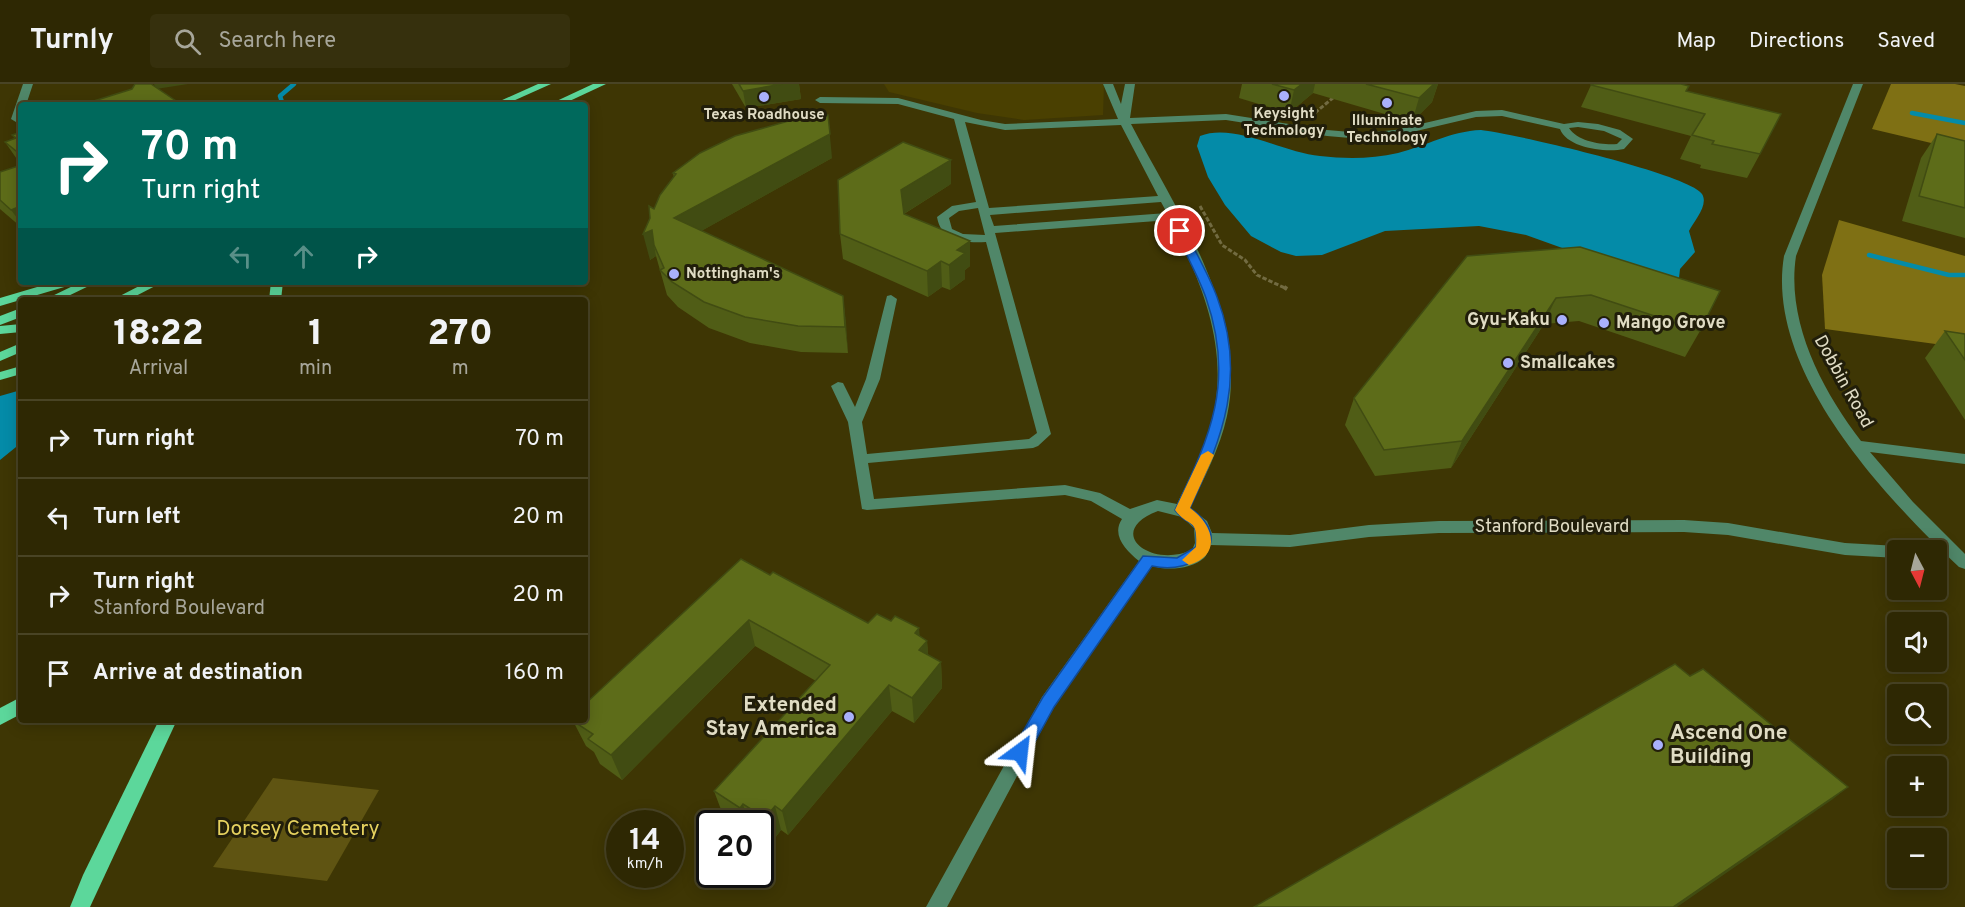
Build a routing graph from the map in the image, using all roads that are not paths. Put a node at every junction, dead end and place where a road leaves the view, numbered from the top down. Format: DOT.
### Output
graph roads {
  1 [pos="28,84"];
  2 [pos="546,84"];
  3 [pos="601,84"];
  4 [pos="1108,84"];
  5 [pos="1130,84"];
  6 [pos="1858,84"];
  7 [pos="820,100"];
  8 [pos="22,102"];
  9 [pos="503,102"];
  10 [pos="560,102"];
  11 [pos="18,113"];
  12 [pos="959,118"];
  13 [pos="16,119"];
  14 [pos="1125,121"];
  15 [pos="1564,127"];
  16 [pos="1164,199"];
  17 [pos="983,208"];
  18 [pos="1173,216"];
  19 [pos="990,234"];
  20 [pos="56,285"];
  21 [pos="84,285"];
  22 [pos="150,285"];
  23 [pos="57,297"];
  24 [pos="124,297"];
  25 [pos="891,299"];
  26 [pos="0,302"];
  27 [pos="18,313"];
  28 [pos="0,321"];
  29 [pos="18,328"];
  30 [pos="0,330"];
  31 [pos="18,348"];
  32 [pos="0,357"];
  33 [pos="18,371"];
  34 [pos="0,376"];
  35 [pos="837,386"];
  36 [pos="855,422"];
  37 [pos="1855,445"];
  38 [pos="861,459"];
  39 [pos="1965,459"];
  40 [pos="1182,510"];
  41 [pos="1130,516"];
  42 [pos="1205,539"];
  43 [pos="1951,549"];
  44 [pos="1887,551"];
  45 [pos="1148,560"];
  46 [pos="1965,562"];
  47 [pos="18,707"];
  48 [pos="0,717"];
  49 [pos="167,723"];
  50 [pos="80,907"];
  51 [pos="936,907"];
  1 -- 8 [label="street"];
  2 -- 9 [label="main road"];
  3 -- 10 [label="main road"];
  4 -- 14 [label="street"];
  5 -- 14 [label="street"];
  6 -- 37 [label="street, Dobbin Road"];
  7 -- 12 [label="street"];
  11 -- 13 [label="street"];
  12 -- 14 [label="street"];
  12 -- 17 [label="street"];
  14 -- 15 [label="street"];
  14 -- 16 [label="street"];
  15 -- 15 [label="street"];
  16 -- 17 [label="street"];
  16 -- 18 [label="street"];
  17 -- 19 [label="street"];
  17 -- 19 [label="street"];
  18 -- 19 [label="street"];
  18 -- 40 [label="street"];
  19 -- 38 [label="street"];
  20 -- 26 [label="main road"];
  21 -- 23 [label="main road"];
  22 -- 24 [label="main road"];
  25 -- 36 [label="street"];
  27 -- 28 [label="main road"];
  29 -- 30 [label="main road"];
  31 -- 32 [label="main road"];
  33 -- 34 [label="main road"];
  35 -- 36 [label="street"];
  36 -- 38 [label="street"];
  37 -- 39 [label="street"];
  37 -- 43 [label="street, Dobbin Road"];
  38 -- 41 [label="street"];
  40 -- 41 [label="street"];
  40 -- 42 [label="street"];
  41 -- 45 [label="street"];
  42 -- 44 [label="street, Stanford Boulevard"];
  42 -- 45 [label="street"];
  43 -- 46 [label="street, Dobbin Road"];
  45 -- 51 [label="street"];
  47 -- 48 [label="main road"];
  49 -- 50 [label="main road"];
}
